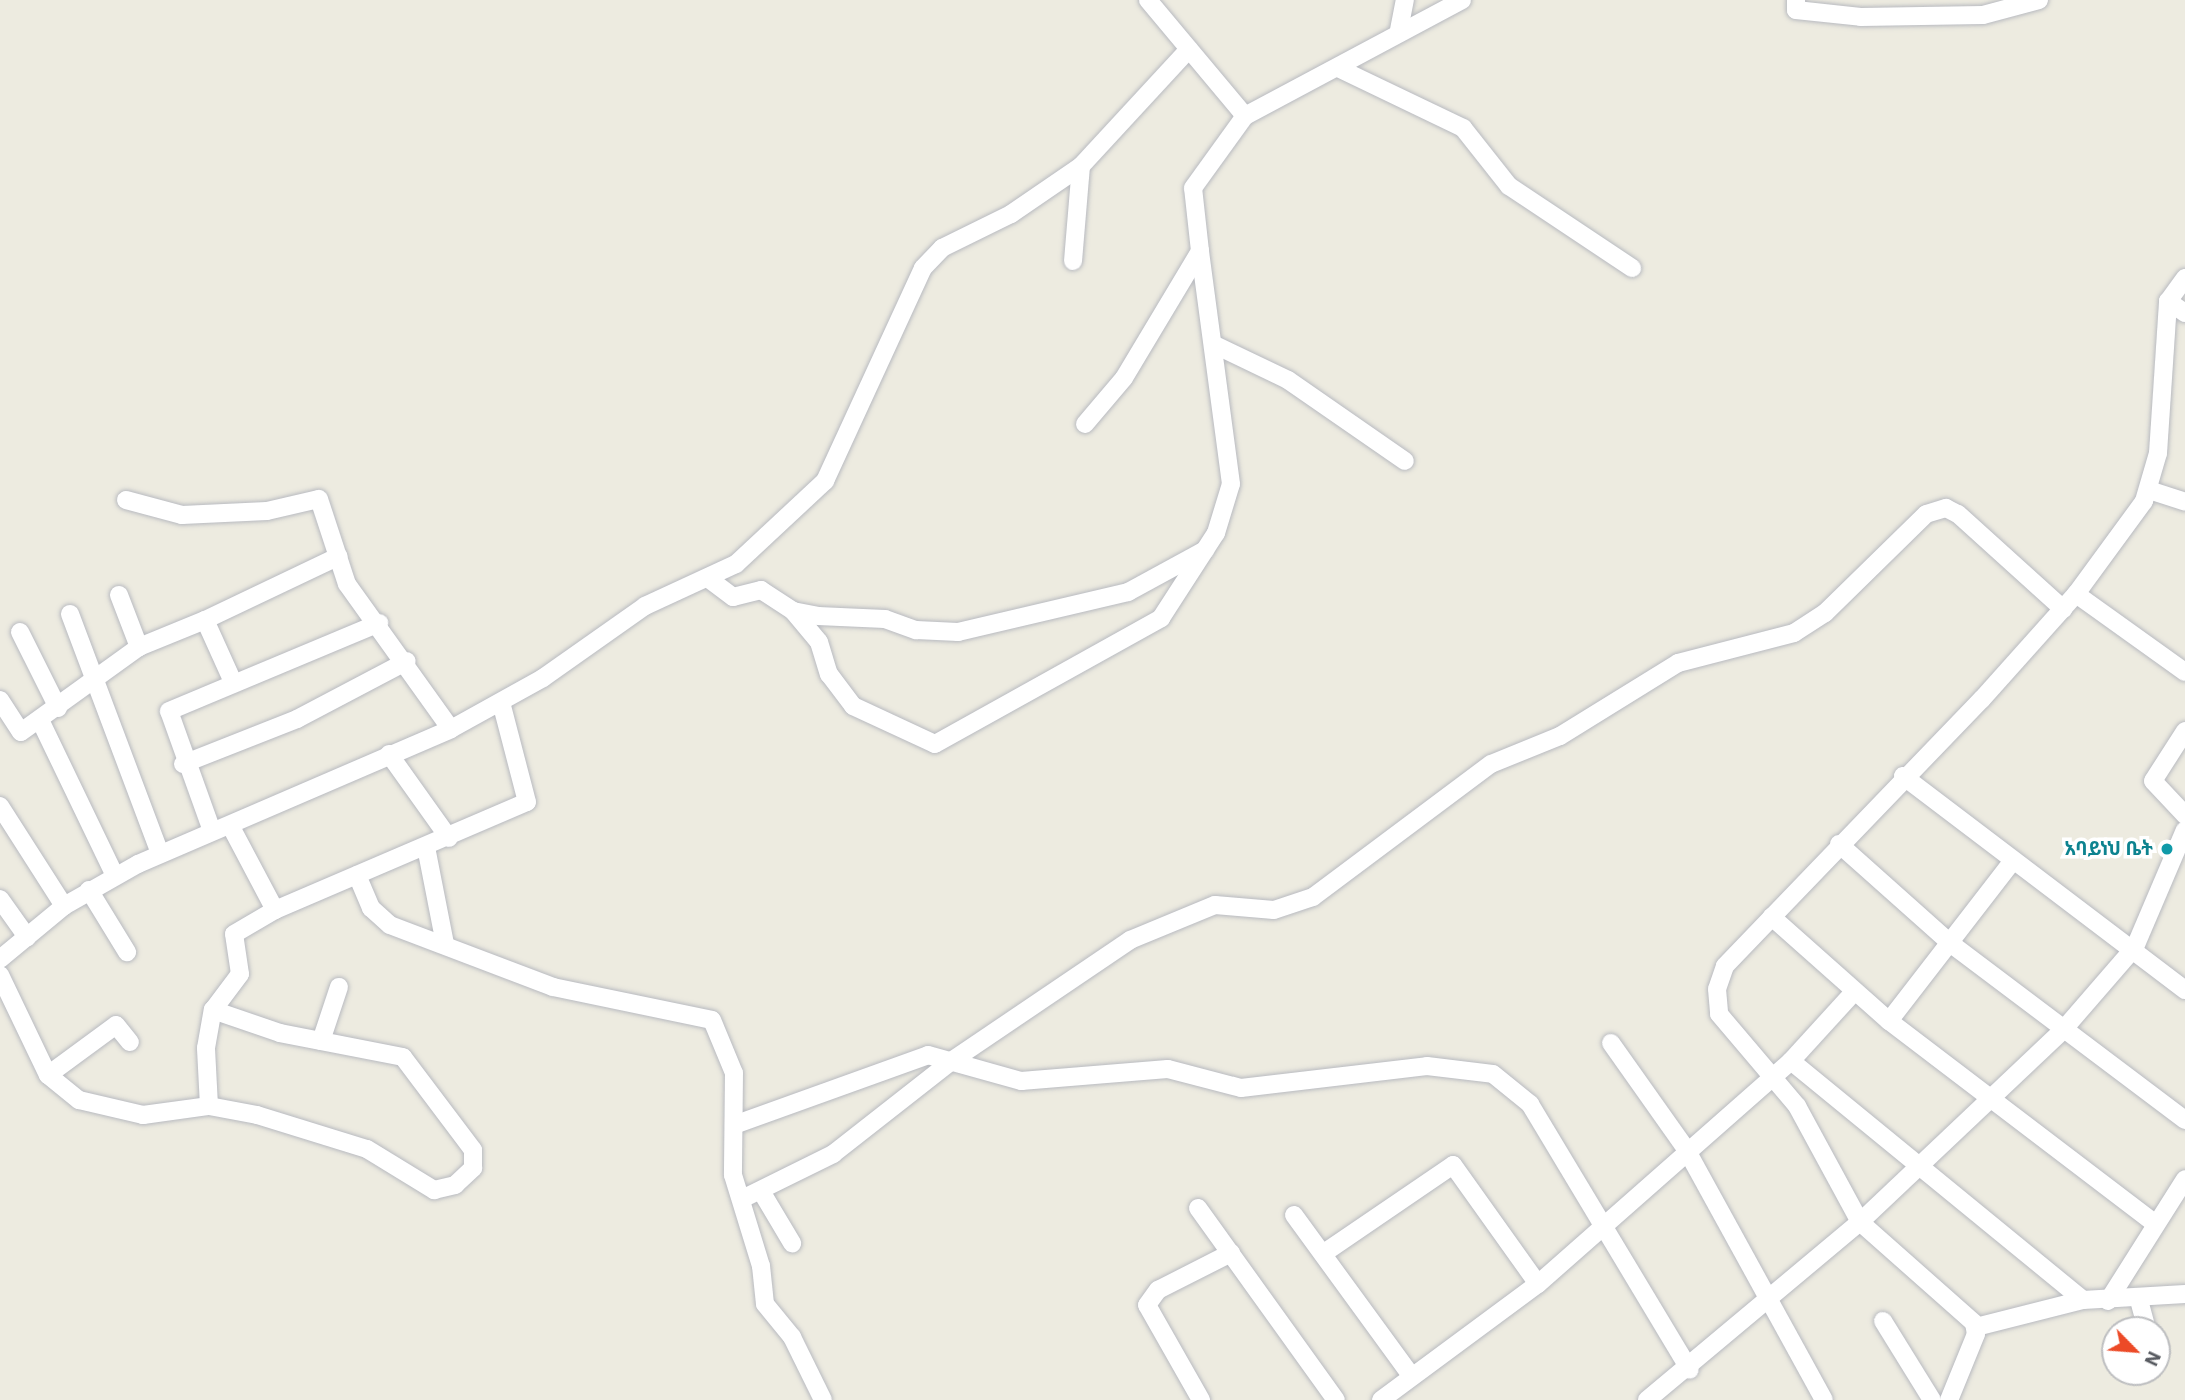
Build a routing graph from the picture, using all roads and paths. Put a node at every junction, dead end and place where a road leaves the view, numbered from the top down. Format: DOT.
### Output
graph roads {
  1 [pos="1148,0"];
  2 [pos="1405,0"];
  3 [pos="1462,0"];
  4 [pos="1796,0"];
  5 [pos="2039,0"];
  6 [pos="1399,30"];
  7 [pos="1189,49"];
  8 [pos="1338,68"];
  9 [pos="1245,116"];
  10 [pos="1081,166"];
  11 [pos="1200,251"];
  12 [pos="1073,261"];
  13 [pos="1632,268"];
  14 [pos="2185,278"];
  15 [pos="2168,301"];
  16 [pos="2185,313"];
  17 [pos="1213,344"];
  18 [pos="1085,424"];
  19 [pos="1405,461"];
  20 [pos="2149,490"];
  21 [pos="126,500"];
  22 [pos="2185,502"];
  23 [pos="1205,550"];
  24 [pos="339,556"];
  25 [pos="709,579"];
  26 [pos="2076,594"];
  27 [pos="119,595"];
  28 [pos="2063,609"];
  29 [pos="793,611"];
  30 [pos="70,614"];
  31 [pos="205,620"];
  32 [pos="379,624"];
  33 [pos="20,632"];
  34 [pos="139,647"];
  35 [pos="407,661"];
  36 [pos="2185,672"];
  37 [pos="96,681"];
  38 [pos="233,682"];
  39 [pos="0,700"];
  40 [pos="501,702"];
  41 [pos="58,708"];
  42 [pos="40,720"];
  43 [pos="451,729"];
  44 [pos="2185,731"];
  45 [pos="388,754"];
  46 [pos="183,764"];
  47 [pos="1903,776"];
  48 [pos="0,806"];
  49 [pos="2185,815"];
  50 [pos="230,825"];
  51 [pos="2185,830"];
  52 [pos="212,831"];
  53 [pos="449,838"];
  54 [pos="1839,845"];
  55 [pos="426,847"];
  56 [pos="160,855"];
  57 [pos="2011,863"];
  58 [pos="356,875"];
  59 [pos="115,876"];
  60 [pos="89,890"];
  61 [pos="0,899"];
  62 [pos="64,906"];
  63 [pos="275,910"];
  64 [pos="1772,917"];
  65 [pos="27,937"];
  66 [pos="1950,943"];
  67 [pos="445,944"];
  68 [pos="2135,947"];
  69 [pos="127,952"];
  70 [pos="0,959"];
  71 [pos="0,975"];
  72 [pos="339,987"];
  73 [pos="2185,990"];
  74 [pos="1854,992"];
  75 [pos="213,1010"];
  76 [pos="1889,1021"];
  77 [pos="2063,1030"];
  78 [pos="321,1041"];
  79 [pos="130,1042"];
  80 [pos="1611,1043"];
  81 [pos="953,1060"];
  82 [pos="1791,1061"];
  83 [pos="48,1074"];
  84 [pos="1772,1075"];
  85 [pos="1989,1096"];
  86 [pos="209,1106"];
  87 [pos="2185,1120"];
  88 [pos="734,1125"];
  89 [pos="1686,1149"];
  90 [pos="1920,1167"];
  91 [pos="2185,1179"];
  92 [pos="761,1191"];
  93 [pos="742,1199"];
  94 [pos="1198,1208"];
  95 [pos="1294,1214"];
  96 [pos="1605,1221"];
  97 [pos="1860,1222"];
  98 [pos="2153,1222"];
  99 [pos="792,1243"];
  100 [pos="1231,1253"];
  101 [pos="1324,1253"];
  102 [pos="1538,1284"];
  103 [pos="2185,1294"];
  104 [pos="2083,1300"];
  105 [pos="2139,1300"];
  106 [pos="2108,1301"];
  107 [pos="1768,1303"];
  108 [pos="2143,1316"];
  109 [pos="1883,1321"];
  110 [pos="1976,1327"];
  111 [pos="1690,1370"];
  112 [pos="1412,1377"];
  113 [pos="824,1400"];
  114 [pos="1200,1400"];
  115 [pos="1336,1400"];
  116 [pos="1381,1400"];
  117 [pos="1647,1400"];
  118 [pos="1824,1400"];
  119 [pos="1932,1400"];
  120 [pos="1949,1400"];
  1 -- 7 [label="street"];
  2 -- 6 [label="street"];
  3 -- 6 [label="street"];
  4 -- 5 [label="street"];
  6 -- 8 [label="street"];
  7 -- 9 [label="street"];
  7 -- 10 [label="street"];
  8 -- 9 [label="street"];
  8 -- 13 [label="street"];
  9 -- 11 [label="street"];
  10 -- 12 [label="street"];
  10 -- 25 [label="street"];
  11 -- 17 [label="street"];
  11 -- 18 [label="street"];
  14 -- 15 [label="street"];
  15 -- 16 [label="street"];
  15 -- 20 [label="street"];
  17 -- 19 [label="street"];
  17 -- 23 [label="street"];
  20 -- 22 [label="street"];
  20 -- 26 [label="street"];
  21 -- 24 [label="street"];
  23 -- 29 [label="street"];
  23 -- 29 [label="street"];
  24 -- 31 [label="street"];
  24 -- 32 [label="street"];
  25 -- 29 [label="street"];
  25 -- 40 [label="street"];
  26 -- 28 [label="street"];
  26 -- 36 [label="street"];
  27 -- 34 [label="street"];
  28 -- 47 [label="street"];
  28 -- 81 [label="street"];
  30 -- 37 [label="street"];
  31 -- 34 [label="street"];
  31 -- 38 [label="street"];
  32 -- 35 [label="street"];
  32 -- 38 [label="street"];
  33 -- 41 [label="street"];
  34 -- 37 [label="street"];
  35 -- 43 [label="street"];
  35 -- 46 [label="street"];
  37 -- 41 [label="street"];
  37 -- 56 [label="street"];
  38 -- 46 [label="street"];
  39 -- 42 [label="street"];
  40 -- 43 [label="street"];
  40 -- 53 [label="street"];
  41 -- 42 [label="street"];
  42 -- 59 [label="street"];
  43 -- 45 [label="street"];
  44 -- 49 [label="street"];
  45 -- 50 [label="street"];
  45 -- 53 [label="street"];
  46 -- 52 [label="street"];
  47 -- 54 [label="street"];
  47 -- 57 [label="street"];
  48 -- 62 [label="street"];
  50 -- 52 [label="street"];
  50 -- 63 [label="street"];
  51 -- 68 [label="street"];
  52 -- 56 [label="street"];
  53 -- 55 [label="street"];
  54 -- 64 [label="street"];
  54 -- 66 [label="street"];
  55 -- 58 [label="street"];
  55 -- 67 [label="street"];
  56 -- 59 [label="street"];
  57 -- 66 [label="street"];
  57 -- 68 [label="street"];
  58 -- 63 [label="street"];
  58 -- 67 [label="street"];
  59 -- 60 [label="street"];
  60 -- 62 [label="street"];
  60 -- 69 [label="street"];
  61 -- 65 [label="street"];
  62 -- 65 [label="street"];
  63 -- 75 [label="street"];
  64 -- 74 [label="street"];
  64 -- 84 [label="street"];
  65 -- 70 [label="street"];
  66 -- 76 [label="street"];
  66 -- 77 [label="street"];
  67 -- 88 [label="street"];
  68 -- 73 [label="street"];
  68 -- 77 [label="street"];
  71 -- 83 [label="street"];
  72 -- 78 [label="street"];
  74 -- 76 [label="street"];
  74 -- 82 [label="street"];
  75 -- 78 [label="street"];
  75 -- 86 [label="street"];
  76 -- 85 [label="street"];
  77 -- 85 [label="street"];
  77 -- 87 [label="street"];
  78 -- 86 [label="street"];
  79 -- 83 [label="street"];
  80 -- 89 [label="street"];
  81 -- 88 [label="street"];
  81 -- 92 [label="street"];
  81 -- 96 [label="street"];
  82 -- 84 [label="street"];
  82 -- 90 [label="street"];
  83 -- 86 [label="street"];
  84 -- 89 [label="street"];
  84 -- 97 [label="street"];
  85 -- 90 [label="street"];
  85 -- 98 [label="street"];
  88 -- 93 [label="street"];
  89 -- 96 [label="street"];
  89 -- 107 [label="street"];
  90 -- 97 [label="street"];
  90 -- 104 [label="street"];
  91 -- 98 [label="street"];
  92 -- 93 [label="street"];
  92 -- 99 [label="street"];
  93 -- 113 [label="street"];
  94 -- 100 [label="street"];
  95 -- 101 [label="street"];
  96 -- 102 [label="street"];
  96 -- 111 [label="street"];
  97 -- 107 [label="street"];
  97 -- 110 [label="street"];
  98 -- 106 [label="street"];
  100 -- 114 [label="street"];
  100 -- 115 [label="street"];
  101 -- 102 [label="street"];
  101 -- 112 [label="street"];
  102 -- 112 [label="street"];
  103 -- 105 [label="street"];
  104 -- 106 [label="street"];
  104 -- 110 [label="street"];
  105 -- 106 [label="street"];
  105 -- 108 [label="street"];
  107 -- 111 [label="street"];
  107 -- 118 [label="street"];
  109 -- 119 [label="street"];
  110 -- 120 [label="street"];
  111 -- 117 [label="street"];
  112 -- 116 [label="street"];
}
